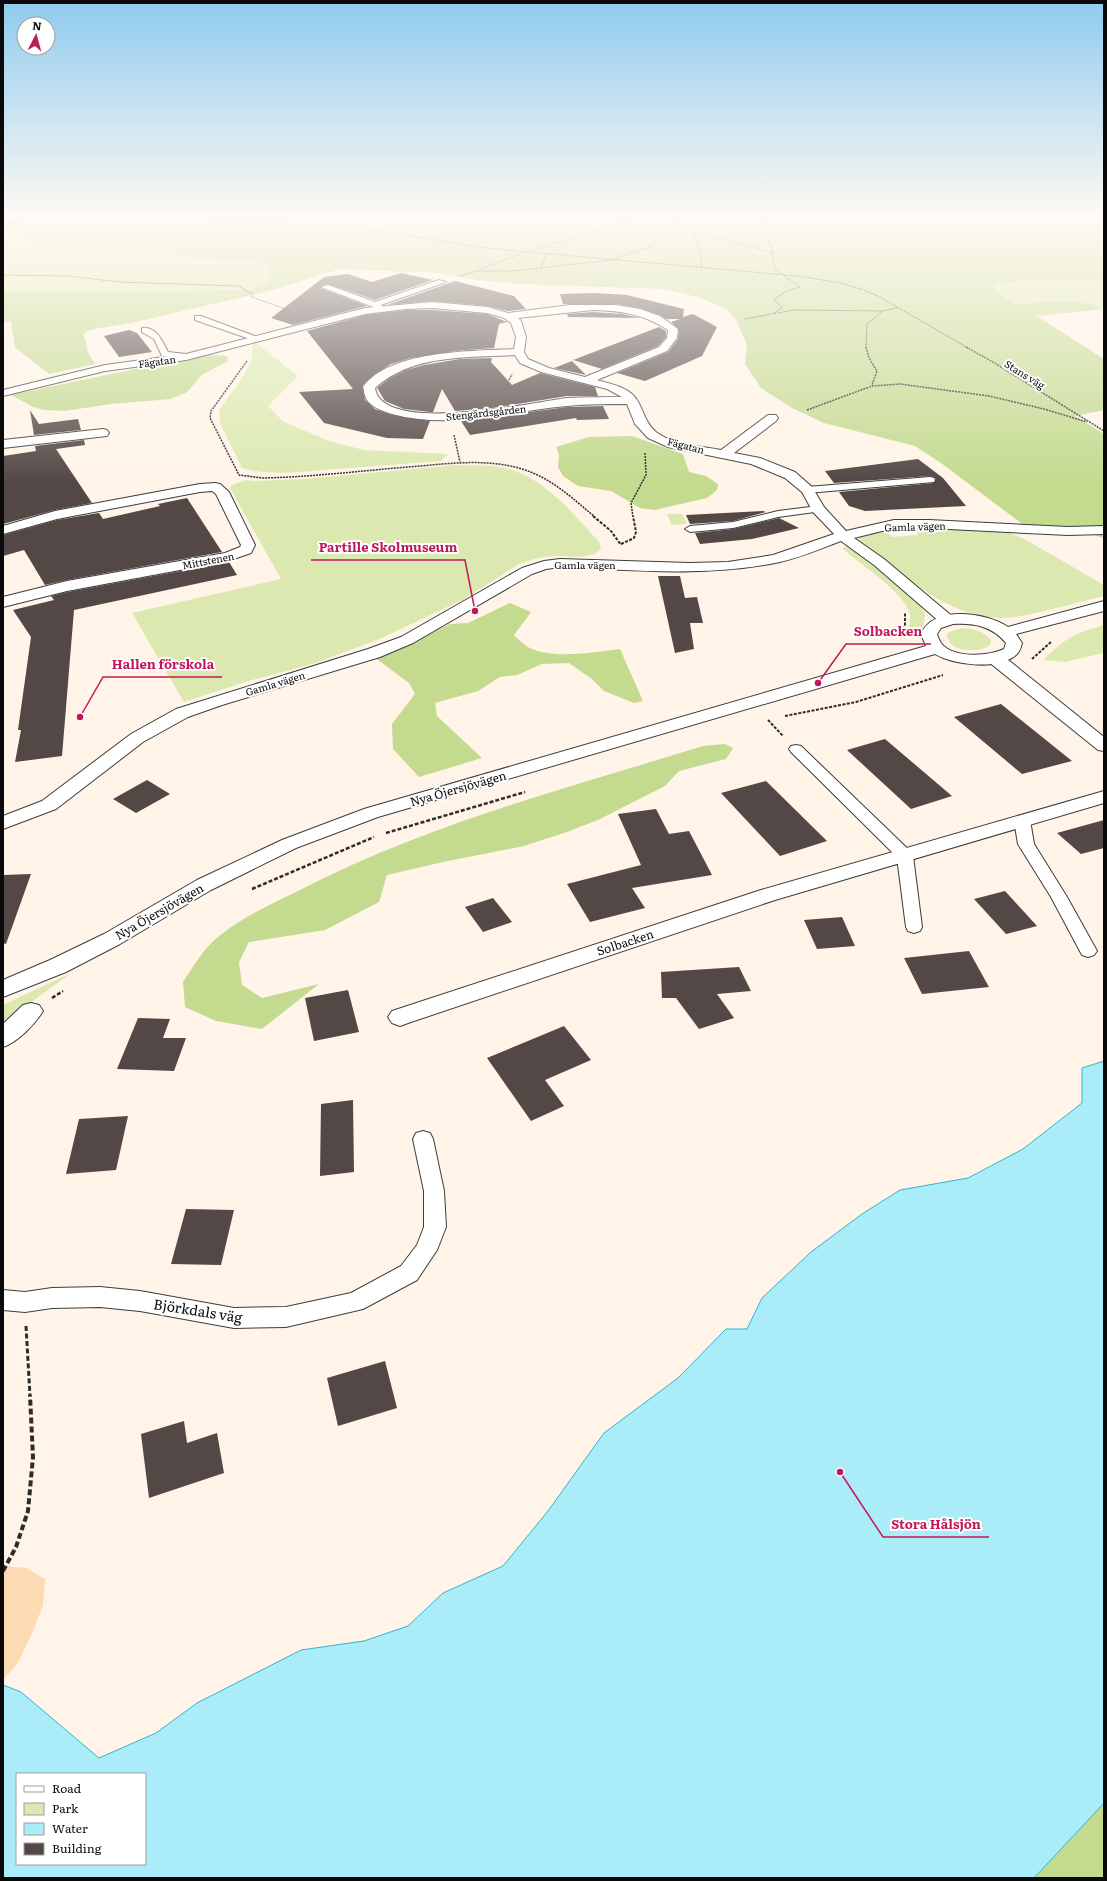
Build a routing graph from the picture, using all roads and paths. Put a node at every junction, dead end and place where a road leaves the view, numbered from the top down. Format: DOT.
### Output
graph roads {
  1 [pos="276,306"];
  2 [pos="378,306"];
  3 [pos="780,306"];
  4 [pos="893,306"];
  5 [pos="897,308"];
  6 [pos="883,311"];
  7 [pos="774,313"];
  8 [pos="508,316"];
  9 [pos="198,318"];
  10 [pos="745,319"];
  11 [pos="321,322"];
  12 [pos="145,330"];
  13 [pos="259,339"];
  14 [pos="243,343"];
  15 [pos="519,352"];
  16 [pos="186,357"];
  17 [pos="587,380"];
  18 [pos="872,386"];
  19 [pos="3,393"];
  20 [pos="632,401"];
  21 [pos="807,410"];
  22 [pos="451,417"];
  23 [pos="772,418"];
  24 [pos="1092,423"];
  25 [pos="1104,431"];
  26 [pos="103,433"];
  27 [pos="652,434"];
  28 [pos="3,444"];
  29 [pos="724,454"];
  30 [pos="460,462"];
  31 [pos="930,480"];
  32 [pos="807,490"];
  33 [pos="818,509"];
  34 [pos="690,529"];
  35 [pos="3,530"];
  36 [pos="1104,530"];
  37 [pos="843,536"];
  38 [pos="621,544"];
  39 [pos="624,564"];
  40 [pos="3,602"];
  41 [pos="1104,606"];
  42 [pos="904,609"];
  43 [pos="947,620"];
  44 [pos="1006,632"];
  45 [pos="1058,638"];
  46 [pos="928,650"];
  47 [pos="1001,663"];
  48 [pos="778,717"];
  49 [pos="773,719"];
  50 [pos="760,722"];
  51 [pos="1104,746"];
  52 [pos="796,749"];
  53 [pos="529,791"];
  54 [pos="1104,797"];
  55 [pos="1022,820"];
  56 [pos="3,823"];
  57 [pos="905,856"];
  58 [pos="250,890"];
  59 [pos="914,927"];
  60 [pos="1088,951"];
  61 [pos="3,989"];
  62 [pos="64,991"];
  63 [pos="31,1011"];
  64 [pos="400,1017"];
  65 [pos="3,1038"];
  66 [pos="423,1138"];
  67 [pos="3,1300"];
  68 [pos="25,1302"];
  69 [pos="3,1571"];
  1 -- 11 [label="path"];
  2 -- 8 [label="street, Fägatan"];
  2 -- 11 [label="street, Fägatan"];
  3 -- 7 [label="path"];
  4 -- 5 [label="path, Stans väg"];
  5 -- 6 [label="path"];
  5 -- 24 [label="path, Stans väg"];
  6 -- 7 [label="path"];
  6 -- 18 [label="path"];
  7 -- 10 [label="path"];
  8 -- 15 [label="street"];
  8 -- 17 [label="street"];
  9 -- 13 [label="lane"];
  11 -- 13 [label="street, Fägatan"];
  12 -- 16 [label="lane"];
  13 -- 14 [label="street, Fägatan"];
  14 -- 16 [label="street, Fägatan"];
  14 -- 30 [label="path"];
  15 -- 17 [label="street"];
  15 -- 22 [label="street, Stengärdsgården"];
  16 -- 19 [label="street, Fägatan"];
  17 -- 20 [label="street"];
  18 -- 21 [label="path"];
  18 -- 24 [label="path"];
  20 -- 22 [label="street, Stengärdsgården"];
  20 -- 27 [label="street, Fägatan"];
  22 -- 30 [label="path"];
  23 -- 29 [label="street"];
  24 -- 25 [label="path, Stans väg"];
  26 -- 28 [label="street"];
  27 -- 29 [label="street, Fägatan"];
  27 -- 38 [label="path"];
  29 -- 32 [label="street, Fägatan"];
  30 -- 38 [label="path"];
  31 -- 32 [label="lane"];
  32 -- 33 [label="street, Fägatan"];
  33 -- 34 [label="lane"];
  33 -- 37 [label="street, Fägatan"];
  35 -- 40 [label="street, Mittstenen"];
  36 -- 37 [label="street, Gamla vägen"];
  37 -- 39 [label="street, Gamla vägen"];
  37 -- 43 [label="street, Fägatan"];
  38 -- 39 [label="path"];
  39 -- 56 [label="street, Gamla vägen"];
  41 -- 44 [label="street"];
  42 -- 46 [label="path"];
  43 -- 44 [label="street"];
  43 -- 46 [label="street"];
  44 -- 47 [label="street"];
  45 -- 47 [label="path"];
  46 -- 47 [label="street"];
  46 -- 48 [label="path"];
  46 -- 61 [label="street, Nya Öjersjövägen"];
  47 -- 51 [label="street"];
  49 -- 50 [label="path"];
  52 -- 57 [label="lane"];
  53 -- 58 [label="path"];
  54 -- 55 [label="street, Solbacken"];
  55 -- 57 [label="street, Solbacken"];
  55 -- 60 [label="lane"];
  57 -- 59 [label="lane"];
  57 -- 64 [label="street, Solbacken"];
  62 -- 63 [label="path"];
  63 -- 65 [label="street"];
  66 -- 68 [label="lane, Björkdals väg"];
  67 -- 68 [label="lane, Björkdals väg"];
  68 -- 69 [label="path"];
}
